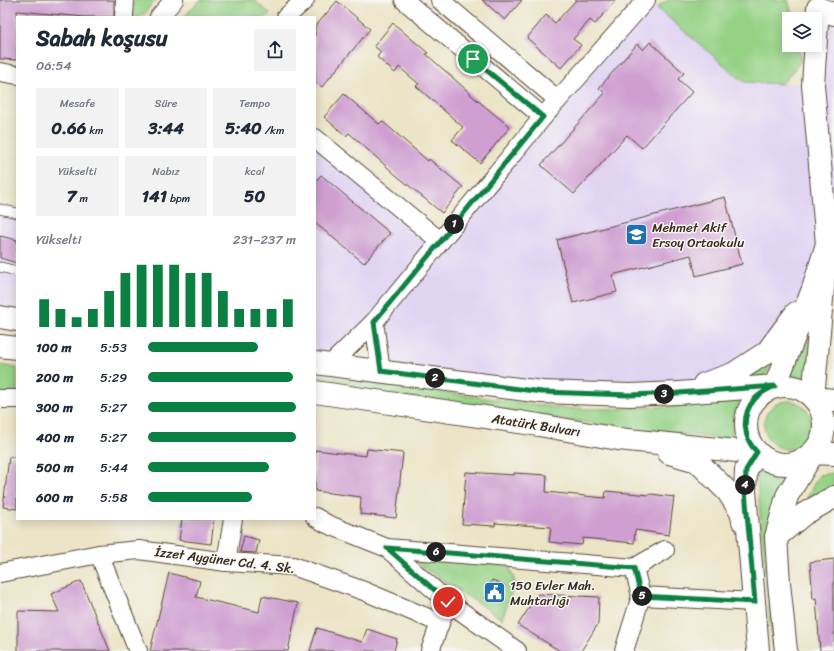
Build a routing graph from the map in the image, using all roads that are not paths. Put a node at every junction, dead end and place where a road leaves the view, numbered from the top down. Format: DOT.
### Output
graph roads {
  1 [pos="125,0"];
  2 [pos="174,0"];
  3 [pos="305,0"];
  4 [pos="404,0"];
  5 [pos="440,0"];
  6 [pos="646,0"];
  7 [pos="826,11"];
  8 [pos="124,16"];
  9 [pos="159,16"];
  10 [pos="287,16"];
  11 [pos="0,72"];
  12 [pos="16,75"];
  13 [pos="558,100"];
  14 [pos="543,117"];
  15 [pos="316,139"];
  16 [pos="0,209"];
  17 [pos="16,213"];
  18 [pos="440,241"];
  19 [pos="0,267"];
  20 [pos="16,271"];
  21 [pos="823,294"];
  22 [pos="0,317"];
  23 [pos="16,320"];
  24 [pos="374,322"];
  25 [pos="0,346"];
  26 [pos="16,348"];
  27 [pos="323,364"];
  28 [pos="381,371"];
  29 [pos="775,386"];
  30 [pos="316,392"];
  31 [pos="678,393"];
  32 [pos="0,398"];
  33 [pos="16,399"];
  34 [pos="824,399"];
  35 [pos="618,439"];
  36 [pos="757,452"];
  37 [pos="823,453"];
  38 [pos="834,497"];
  39 [pos="316,518"];
  40 [pos="233,520"];
  41 [pos="776,537"];
  42 [pos="387,548"];
  43 [pos="665,550"];
  44 [pos="99,554"];
  45 [pos="226,562"];
  46 [pos="634,568"];
  47 [pos="752,568"];
  48 [pos="0,573"];
  49 [pos="641,596"];
  50 [pos="448,602"];
  51 [pos="755,602"];
  52 [pos="440,622"];
  53 [pos="138,651"];
  54 [pos="430,651"];
  55 [pos="517,651"];
  56 [pos="624,651"];
  57 [pos="758,651"];
  58 [pos="786,651"];
  1 -- 8 [label="street"];
  2 -- 9 [label="street"];
  3 -- 10 [label="street"];
  4 -- 14 [label="street"];
  5 -- 13 [label="street"];
  6 -- 13 [label="street"];
  7 -- 21 [label="main road"];
  11 -- 12 [label="street"];
  13 -- 14 [label="street"];
  14 -- 18 [label="street"];
  15 -- 18 [label="street"];
  16 -- 17 [label="lane"];
  18 -- 24 [label="street"];
  19 -- 20 [label="lane"];
  21 -- 29 [label="main road"];
  21 -- 31 [label="main road"];
  21 -- 34 [label="main road"];
  22 -- 23 [label="main road"];
  24 -- 27 [label="street"];
  24 -- 28 [label="street"];
  25 -- 26 [label="main road"];
  27 -- 28 [label="main road, Atatürk Bulvarı"];
  28 -- 31 [label="main road, Atatürk Bulvarı"];
  29 -- 31 [label="main road, Atatürk Bulvarı"];
  29 -- 34 [label="main road, Atatürk Bulvarı"];
  29 -- 36 [label="main road, Atatürk Bulvarı"];
  30 -- 35 [label="main road, Atatürk Bulvarı"];
  32 -- 33 [label="street"];
  34 -- 37 [label="main road, Atatürk Bulvarı"];
  35 -- 36 [label="main road, Atatürk Bulvarı"];
  35 -- 47 [label="main road"];
  36 -- 37 [label="main road, Atatürk Bulvarı"];
  36 -- 47 [label="main road"];
  37 -- 41 [label="main road"];
  38 -- 41 [label="main road"];
  39 -- 42 [label="street"];
  40 -- 45 [label="street"];
  41 -- 58 [label="main road"];
  42 -- 46 [label="street"];
  42 -- 50 [label="street"];
  43 -- 46 [label="street"];
  44 -- 45 [label="street, İzzet Aygüner Cd. 4. Sk."];
  44 -- 48 [label="street, İzzet Aygüner Cd. 4. Sk."];
  44 -- 53 [label="street"];
  45 -- 52 [label="street, İzzet Aygüner Cd. 4. Sk."];
  46 -- 49 [label="street"];
  47 -- 51 [label="main road"];
  49 -- 51 [label="street"];
  49 -- 56 [label="street"];
  50 -- 52 [label="street"];
  50 -- 55 [label="street"];
  51 -- 57 [label="main road"];
  52 -- 54 [label="street"];
}
